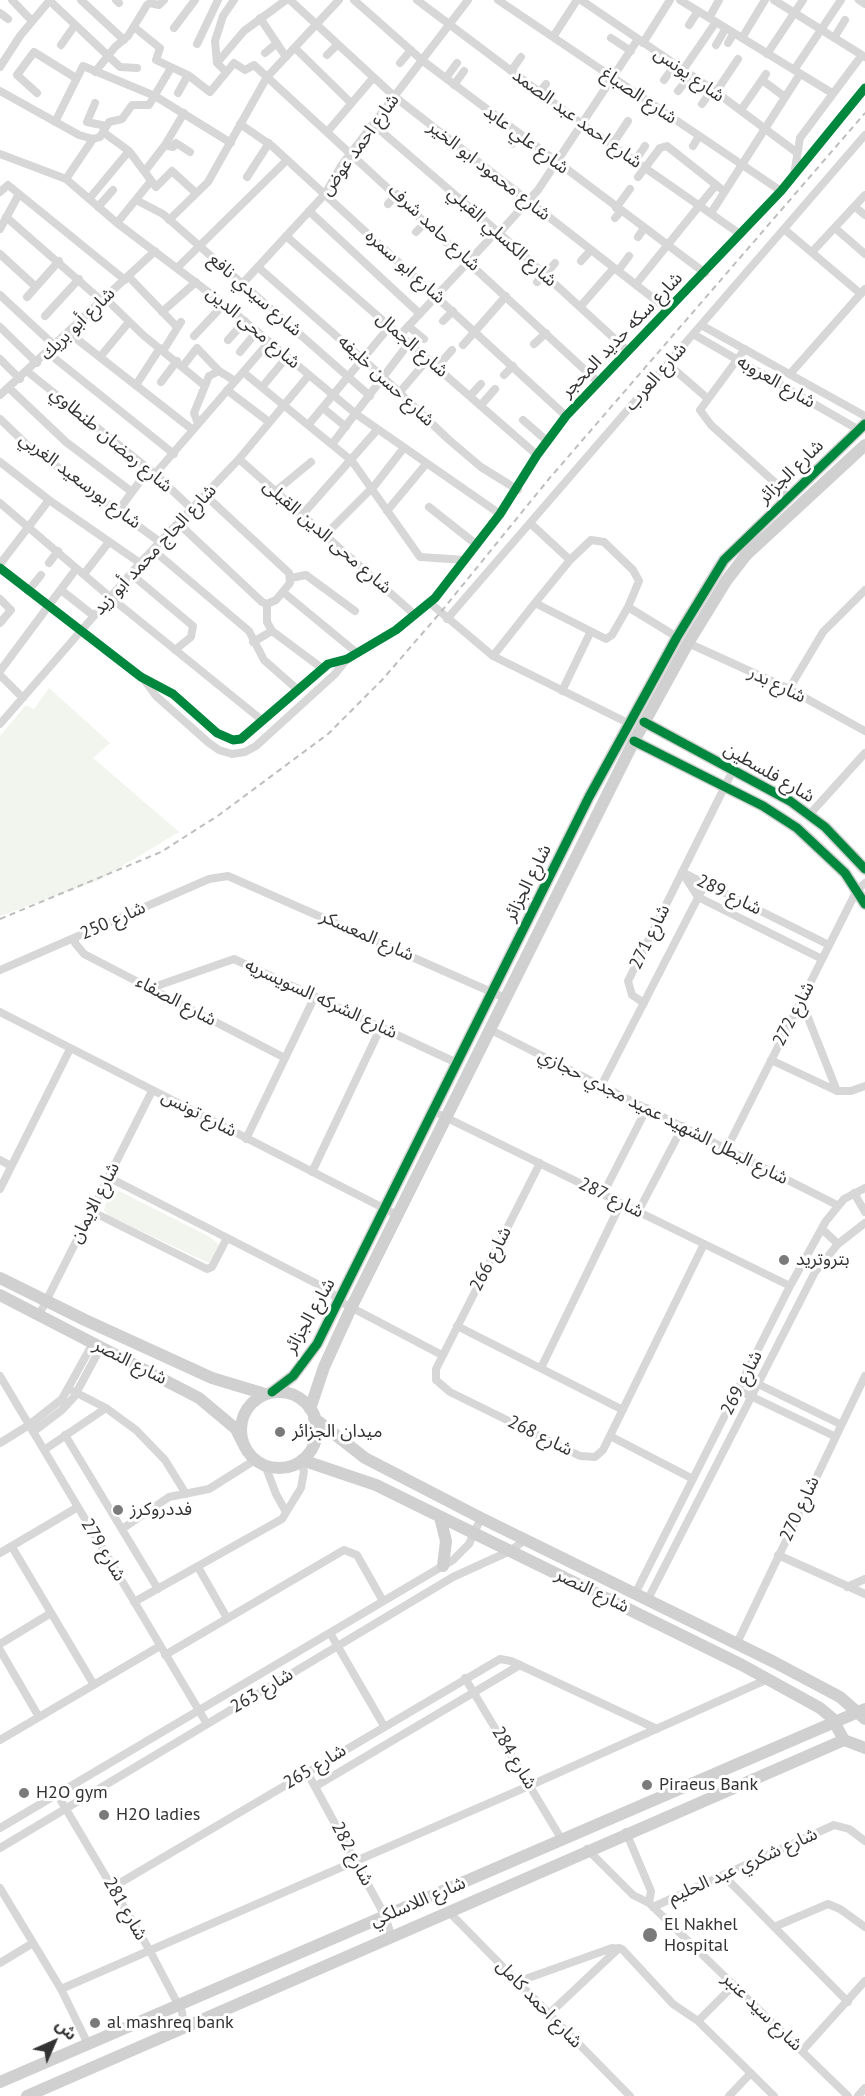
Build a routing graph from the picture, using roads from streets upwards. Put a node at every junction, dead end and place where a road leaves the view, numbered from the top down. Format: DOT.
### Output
graph roads {
  1 [pos="12,0"];
  2 [pos="50,0"];
  3 [pos="81,0"];
  4 [pos="195,0"];
  5 [pos="218,0"];
  6 [pos="234,0"];
  7 [pos="288,0"];
  8 [pos="354,0"];
  9 [pos="417,0"];
  10 [pos="468,0"];
  11 [pos="498,0"];
  12 [pos="579,0"];
  13 [pos="670,0"];
  14 [pos="680,0"];
  15 [pos="719,0"];
  16 [pos="765,0"];
  17 [pos="774,0"];
  18 [pos="803,0"];
  19 [pos="841,0"];
  20 [pos="859,0"];
  21 [pos="161,2"];
  22 [pos="335,2"];
  23 [pos="865,4"];
  24 [pos="698,11"];
  25 [pos="0,13"];
  26 [pos="794,13"];
  27 [pos="260,18"];
  28 [pos="8,19"];
  29 [pos="712,20"];
  30 [pos="844,20"];
  31 [pos="32,21"];
  32 [pos="75,25"];
  33 [pos="450,25"];
  34 [pos="689,25"];
  35 [pos="316,26"];
  36 [pos="134,27"];
  37 [pos="174,28"];
  38 [pos="821,30"];
  39 [pos="734,33"];
  40 [pos="553,37"];
  41 [pos="611,38"];
  42 [pos="834,38"];
  43 [pos="124,40"];
  44 [pos="641,41"];
  45 [pos="277,43"];
  46 [pos="728,43"];
  47 [pos="197,44"];
  48 [pos="61,45"];
  49 [pos="337,45"];
  50 [pos="716,45"];
  51 [pos="865,45"];
  52 [pos="295,48"];
  53 [pos="411,50"];
  54 [pos="631,51"];
  55 [pos="265,53"];
  56 [pos="767,54"];
  57 [pos="327,55"];
  58 [pos="862,55"];
  59 [pos="108,56"];
  60 [pos="286,57"];
  61 [pos="520,57"];
  62 [pos="738,59"];
  63 [pos="423,61"];
  64 [pos="217,63"];
  65 [pos="457,63"];
  66 [pos="675,64"];
  67 [pos="0,68"];
  68 [pos="137,68"];
  69 [pos="171,68"];
  70 [pos="464,71"];
  71 [pos="511,71"];
  72 [pos="95,72"];
  73 [pos="226,72"];
  74 [pos="797,72"];
  75 [pos="687,73"];
  76 [pos="188,75"];
  77 [pos="412,75"];
  78 [pos="267,77"];
  79 [pos="76,78"];
  80 [pos="373,78"];
  81 [pos="446,78"];
  82 [pos="613,78"];
  83 [pos="664,80"];
  84 [pos="546,84"];
  85 [pos="454,85"];
  86 [pos="865,88"];
  87 [pos="0,91"];
  88 [pos="678,91"];
  89 [pos="714,91"];
  90 [pos="540,92"];
  91 [pos="37,93"];
  92 [pos="178,93"];
  93 [pos="832,93"];
  94 [pos="155,96"];
  95 [pos="394,97"];
  96 [pos="785,97"];
  97 [pos="95,103"];
  98 [pos="351,103"];
  99 [pos="702,104"];
  100 [pos="741,110"];
  101 [pos="184,114"];
  102 [pos="628,121"];
  103 [pos="55,122"];
  104 [pos="240,124"];
  105 [pos="582,124"];
  106 [pos="374,125"];
  107 [pos="765,127"];
  108 [pos="105,129"];
  109 [pos="328,131"];
  110 [pos="519,135"];
  111 [pos="865,135"];
  112 [pos="699,136"];
  113 [pos="93,139"];
  114 [pos="231,143"];
  115 [pos="269,143"];
  116 [pos="512,144"];
  117 [pos="165,145"];
  118 [pos="612,145"];
  119 [pos="645,146"];
  120 [pos="693,146"];
  121 [pos="129,151"];
  122 [pos="190,152"];
  123 [pos="796,152"];
  124 [pos="352,153"];
  125 [pos="0,154"];
  126 [pos="288,160"];
  127 [pos="635,161"];
  128 [pos="555,163"];
  129 [pos="741,165"];
  130 [pos="645,168"];
  131 [pos="144,171"];
  132 [pos="794,175"];
  133 [pos="247,177"];
  134 [pos="638,177"];
  135 [pos="66,179"];
  136 [pos="154,184"];
  137 [pos="716,185"];
  138 [pos="630,189"];
  139 [pos="112,190"];
  140 [pos="781,191"];
  141 [pos="0,192"];
  142 [pos="724,192"];
  143 [pos="196,193"];
  144 [pos="19,194"];
  145 [pos="324,194"];
  146 [pos="397,194"];
  147 [pos="865,195"];
  148 [pos="89,199"];
  149 [pos="136,200"];
  150 [pos="528,201"];
  151 [pos="388,204"];
  152 [pos="700,206"];
  153 [pos="98,207"];
  154 [pos="855,207"];
  155 [pos="309,211"];
  156 [pos="617,212"];
  157 [pos="711,213"];
  158 [pos="865,215"];
  159 [pos="6,217"];
  160 [pos="169,219"];
  161 [pos="426,222"];
  162 [pos="117,223"];
  163 [pos="644,228"];
  164 [pos="835,228"];
  165 [pos="0,229"];
  166 [pos="784,229"];
  167 [pos="416,232"];
  168 [pos="498,232"];
  169 [pos="740,234"];
  170 [pos="286,236"];
  171 [pos="638,237"];
  172 [pos="668,245"];
  173 [pos="199,246"];
  174 [pos="591,250"];
  175 [pos="155,251"];
  176 [pos="812,252"];
  177 [pos="0,254"];
  178 [pos="865,254"];
  179 [pos="628,256"];
  180 [pos="59,261"];
  181 [pos="469,261"];
  182 [pos="581,261"];
  183 [pos="555,263"];
  184 [pos="178,267"];
  185 [pos="258,267"];
  186 [pos="616,270"];
  187 [pos="705,273"];
  188 [pos="544,275"];
  189 [pos="79,279"];
  190 [pos="127,279"];
  191 [pos="196,282"];
  192 [pos="537,282"];
  193 [pos="243,283"];
  194 [pos="636,285"];
  195 [pos="36,287"];
  196 [pos="863,292"];
  197 [pos="0,295"];
  198 [pos="436,296"];
  199 [pos="506,296"];
  200 [pos="27,297"];
  201 [pos="104,300"];
  202 [pos="224,304"];
  203 [pos="580,307"];
  204 [pos="667,309"];
  205 [pos="453,311"];
  206 [pos="162,312"];
  207 [pos="420,314"];
  208 [pos="45,316"];
  209 [pos="245,321"];
  210 [pos="443,321"];
  211 [pos="129,322"];
  212 [pos="701,325"];
  213 [pos="390,326"];
  214 [pos="408,326"];
  215 [pos="0,327"];
  216 [pos="257,331"];
  217 [pos="475,332"];
  218 [pos="69,333"];
  219 [pos="546,333"];
  220 [pos="693,334"];
  221 [pos="400,335"];
  222 [pos="424,339"];
  223 [pos="228,340"];
  224 [pos="197,342"];
  225 [pos="269,342"];
  226 [pos="409,343"];
  227 [pos="534,344"];
  228 [pos="463,345"];
  229 [pos="56,346"];
  230 [pos="745,349"];
  231 [pos="162,350"];
  232 [pos="452,350"];
  233 [pos="628,351"];
  234 [pos="240,352"];
  235 [pos="48,353"];
  236 [pos="100,357"];
  237 [pos="287,357"];
  238 [pos="0,359"];
  239 [pos="363,359"];
  240 [pos="428,359"];
  241 [pos="737,360"];
  242 [pos="37,363"];
  243 [pos="180,364"];
  244 [pos="668,364"];
  245 [pos="513,366"];
  246 [pos="437,367"];
  247 [pos="219,371"];
  248 [pos="28,372"];
  249 [pos="243,372"];
  250 [pos="789,374"];
  251 [pos="309,375"];
  252 [pos="504,375"];
  253 [pos="349,377"];
  254 [pos="384,378"];
  255 [pos="20,379"];
  256 [pos="235,381"];
  257 [pos="161,382"];
  258 [pos="598,382"];
  259 [pos="481,384"];
  260 [pos="136,385"];
  261 [pos="205,386"];
  262 [pos="262,387"];
  263 [pos="9,388"];
  264 [pos="495,389"];
  265 [pos="227,390"];
  266 [pos="399,393"];
  267 [pos="0,394"];
  268 [pos="333,396"];
  269 [pos="370,396"];
  270 [pos="470,396"];
  271 [pos="707,398"];
  272 [pos="284,404"];
  273 [pos="481,405"];
  274 [pos="323,408"];
  275 [pos="356,414"];
  276 [pos="566,416"];
  277 [pos="865,416"];
  278 [pos="0,419"];
  279 [pos="523,420"];
  280 [pos="269,423"];
  281 [pos="309,424"];
  282 [pos="195,427"];
  283 [pos="346,427"];
  284 [pos="862,427"];
  285 [pos="377,430"];
  286 [pos="547,441"];
  287 [pos="333,443"];
  288 [pos="865,446"];
  289 [pos="403,449"];
  290 [pos="174,454"];
  291 [pos="537,455"];
  292 [pos="239,459"];
  293 [pos="352,461"];
  294 [pos="0,462"];
  295 [pos="312,462"];
  296 [pos="426,464"];
  297 [pos="152,471"];
  298 [pos="370,488"];
  299 [pos="518,490"];
  300 [pos="276,491"];
  301 [pos="132,492"];
  302 [pos="205,495"];
  303 [pos="790,496"];
  304 [pos="49,500"];
  305 [pos="0,503"];
  306 [pos="429,507"];
  307 [pos="192,509"];
  308 [pos="118,511"];
  309 [pos="387,511"];
  310 [pos="500,514"];
  311 [pos="302,515"];
  312 [pos="178,523"];
  313 [pos="530,523"];
  314 [pos="29,526"];
  315 [pos="325,535"];
  316 [pos="109,542"];
  317 [pos="160,542"];
  318 [pos="477,544"];
  319 [pos="153,550"];
  320 [pos="58,551"];
  321 [pos="465,560"];
  322 [pos="570,560"];
  323 [pos="49,563"];
  324 [pos="140,563"];
  325 [pos="0,566"];
  326 [pos="73,573"];
  327 [pos="84,574"];
  328 [pos="130,574"];
  329 [pos="41,575"];
  330 [pos="291,578"];
  331 [pos="61,590"];
  332 [pos="865,590"];
  333 [pos="28,591"];
  334 [pos="283,592"];
  335 [pos="110,597"];
  336 [pos="0,599"];
  337 [pos="430,603"];
  338 [pos="535,603"];
  339 [pos="267,604"];
  340 [pos="49,606"];
  341 [pos="628,607"];
  342 [pos="355,611"];
  343 [pos="415,615"];
  344 [pos="94,616"];
  345 [pos="447,619"];
  346 [pos="0,623"];
  347 [pos="81,631"];
  348 [pos="272,631"];
  349 [pos="590,633"];
  350 [pos="682,640"];
  351 [pos="253,642"];
  352 [pos="175,650"];
  353 [pos="357,653"];
  354 [pos="493,656"];
  355 [pos="347,658"];
  356 [pos="322,669"];
  357 [pos="0,673"];
  358 [pos="141,677"];
  359 [pos="789,689"];
  360 [pos="298,690"];
  361 [pos="562,691"];
  362 [pos="23,698"];
  363 [pos="263,721"];
  364 [pos="644,722"];
  365 [pos="628,723"];
  366 [pos="0,724"];
  367 [pos="865,731"];
  368 [pos="634,741"];
  369 [pos="865,753"];
  370 [pos="732,770"];
  371 [pos="724,786"];
  372 [pos="810,814"];
  373 [pos="839,841"];
  374 [pos="827,854"];
  375 [pos="865,869"];
  376 [pos="682,872"];
  377 [pos="228,876"];
  378 [pos="550,876"];
  379 [pos="564,883"];
  380 [pos="705,884"];
  381 [pos="861,886"];
  382 [pos="698,897"];
  383 [pos="865,904"];
  384 [pos="75,938"];
  385 [pos="829,945"];
  386 [pos="511,955"];
  387 [pos="822,959"];
  388 [pos="525,961"];
  389 [pos="0,970"];
  390 [pos="150,988"];
  391 [pos="492,992"];
  392 [pos="315,996"];
  393 [pos="505,998"];
  394 [pos="801,1000"];
  395 [pos="644,1003"];
  396 [pos="0,1012"];
  397 [pos="381,1027"];
  398 [pos="489,1029"];
  399 [pos="70,1049"];
  400 [pos="285,1058"];
  401 [pos="771,1060"];
  402 [pos="457,1063"];
  403 [pos="601,1086"];
  404 [pos="865,1086"];
  405 [pos="152,1090"];
  406 [pos="837,1091"];
  407 [pos="647,1108"];
  408 [pos="433,1110"];
  409 [pos="447,1118"];
  410 [pos="683,1126"];
  411 [pos="246,1139"];
  412 [pos="727,1148"];
  413 [pos="0,1160"];
  414 [pos="540,1163"];
  415 [pos="11,1166"];
  416 [pos="312,1172"];
  417 [pos="108,1178"];
  418 [pos="865,1188"];
  419 [pos="0,1189"];
  420 [pos="854,1193"];
  421 [pos="603,1194"];
  422 [pos="621,1203"];
  423 [pos="837,1205"];
  424 [pos="384,1209"];
  425 [pos="91,1211"];
  426 [pos="638,1212"];
  427 [pos="865,1212"];
  428 [pos="397,1215"];
  429 [pos="865,1224"];
  430 [pos="822,1229"];
  431 [pos="226,1238"];
  432 [pos="704,1244"];
  433 [pos="838,1244"];
  434 [pos="0,1278"];
  435 [pos="790,1286"];
  436 [pos="0,1295"];
  437 [pos="45,1300"];
  438 [pos="339,1301"];
  439 [pos="351,1308"];
  440 [pos="39,1315"];
  441 [pos="457,1326"];
  442 [pos="97,1345"];
  443 [pos="442,1355"];
  444 [pos="541,1368"];
  445 [pos="0,1376"];
  446 [pos="865,1376"];
  447 [pos="758,1384"];
  448 [pos="738,1390"];
  449 [pos="73,1391"];
  450 [pos="268,1393"];
  451 [pos="751,1396"];
  452 [pos="106,1408"];
  453 [pos="623,1410"];
  454 [pos="312,1413"];
  455 [pos="840,1424"];
  456 [pos="31,1429"];
  457 [pos="65,1435"];
  458 [pos="610,1436"];
  459 [pos="834,1436"];
  460 [pos="0,1443"];
  461 [pos="245,1447"];
  462 [pos="44,1450"];
  463 [pos="301,1461"];
  464 [pos="260,1462"];
  465 [pos="693,1479"];
  466 [pos="186,1494"];
  467 [pos="78,1508"];
  468 [pos="286,1512"];
  469 [pos="440,1517"];
  470 [pos="481,1518"];
  471 [pos="122,1529"];
  472 [pos="474,1533"];
  473 [pos="525,1540"];
  474 [pos="12,1547"];
  475 [pos="510,1551"];
  476 [pos="0,1553"];
  477 [pos="778,1555"];
  478 [pos="443,1566"];
  479 [pos="198,1567"];
  480 [pos="865,1579"];
  481 [pos="847,1587"];
  482 [pos="158,1589"];
  483 [pos="635,1594"];
  484 [pos="865,1594"];
  485 [pos="648,1599"];
  486 [pos="383,1601"];
  487 [pos="134,1602"];
  488 [pos="51,1613"];
  489 [pos="227,1618"];
  490 [pos="330,1633"];
  491 [pos="737,1643"];
  492 [pos="0,1644"];
  493 [pos="160,1646"];
  494 [pos="338,1646"];
  495 [pos="0,1650"];
  496 [pos="165,1655"];
  497 [pos="520,1665"];
  498 [pos="465,1678"];
  499 [pos="768,1679"];
  500 [pos="94,1684"];
  501 [pos="474,1692"];
  502 [pos="832,1692"];
  503 [pos="820,1708"];
  504 [pos="199,1710"];
  505 [pos="863,1714"];
  506 [pos="39,1717"];
  507 [pos="207,1724"];
  508 [pos="836,1724"];
  509 [pos="384,1726"];
  510 [pos="657,1729"];
  511 [pos="0,1740"];
  512 [pos="792,1740"];
  513 [pos="844,1740"];
  514 [pos="865,1748"];
  515 [pos="799,1759"];
  516 [pos="307,1772"];
  517 [pos="531,1785"];
  518 [pos="316,1786"];
  519 [pos="57,1794"];
  520 [pos="65,1809"];
  521 [pos="0,1828"];
  522 [pos="626,1832"];
  523 [pos="562,1840"];
  524 [pos="865,1841"];
  525 [pos="0,1848"];
  526 [pos="587,1850"];
  527 [pos="356,1861"];
  528 [pos="723,1875"];
  529 [pos="113,1887"];
  530 [pos="0,1888"];
  531 [pos="651,1905"];
  532 [pos="448,1911"];
  533 [pos="385,1916"];
  534 [pos="774,1927"];
  535 [pos="865,1927"];
  536 [pos="392,1938"];
  537 [pos="33,1943"];
  538 [pos="619,1948"];
  539 [pos="150,1951"];
  540 [pos="0,1963"];
  541 [pos="865,1981"];
  542 [pos="517,1982"];
  543 [pos="734,1985"];
  544 [pos="61,1989"];
  545 [pos="848,2002"];
  546 [pos="178,2005"];
  547 [pos="549,2014"];
  548 [pos="698,2021"];
  549 [pos="184,2027"];
  550 [pos="88,2044"];
  551 [pos="802,2051"];
  552 [pos="751,2073"];
  553 [pos="0,2082"];
  554 [pos="865,2088"];
  555 [pos="27,2096"];
  556 [pos="630,2096"];
  557 [pos="729,2096"];
  558 [pos="774,2096"];
  559 [pos="848,2096"];
  560 [pos="858,2096"];
  1 -- 31 [label="street"];
  2 -- 31 [label="street"];
  2 -- 32 [label="street"];
  3 -- 43 [label="street"];
  4 -- 37 [label="street"];
  5 -- 47 [label="street"];
  6 -- 64 [label="street"];
  7 -- 27 [label="street"];
  7 -- 35 [label="street, شارع محمود ابو الخير"];
  8 -- 53 [label="street, شارع علي عابد"];
  9 -- 33 [label="street, شارع احمد عبد الصمد"];
  10 -- 33 [label="street, شارع احمد عوض"];
  11 -- 40 [label="street, شارع الصباغ"];
  12 -- 40 [label="street"];
  12 -- 44 [label="street, شارع يونس"];
  13 -- 44 [label="street"];
  14 -- 24 [label="street"];
  15 -- 29 [label="street"];
  16 -- 39 [label="street"];
  17 -- 26 [label="street"];
  18 -- 26 [label="street"];
  19 -- 38 [label="street"];
  20 -- 23 [label="street"];
  21 -- 36 [label="street"];
  22 -- 35 [label="street"];
  24 -- 29 [label="street"];
  24 -- 34 [label="street"];
  25 -- 28 [label="street"];
  26 -- 38 [label="street"];
  26 -- 56 [label="street"];
  27 -- 45 [label="street"];
  27 -- 64 [label="street"];
  29 -- 39 [label="street"];
  29 -- 75 [label="street"];
  30 -- 42 [label="street"];
  31 -- 67 [label="street"];
  32 -- 48 [label="street"];
  32 -- 59 [label="street"];
  33 -- 63 [label="street, شارع احمد عوض"];
  33 -- 71 [label="street, شارع احمد عبد الصمد"];
  35 -- 49 [label="street, شارع محمود ابو الخير"];
  35 -- 52 [label="street"];
  36 -- 43 [label="street"];
  36 -- 69 [label="street"];
  38 -- 42 [label="street"];
  38 -- 74 [label="street"];
  39 -- 46 [label="street"];
  39 -- 50 [label="street"];
  39 -- 56 [label="street"];
  40 -- 82 [label="street, شارع الصباغ"];
  41 -- 54 [label="street"];
  42 -- 58 [label="street"];
  43 -- 59 [label="street"];
  44 -- 54 [label="street"];
  44 -- 66 [label="street, شارع يونس"];
  45 -- 55 [label="street"];
  45 -- 60 [label="street"];
  49 -- 57 [label="street"];
  49 -- 80 [label="street, شارع محمود ابو الخير"];
  51 -- 58 [label="street"];
  52 -- 60 [label="street"];
  52 -- 98 [label="street"];
  53 -- 63 [label="street, شارع علي عابد"];
  53 -- 77 [label="street"];
  54 -- 82 [label="street"];
  56 -- 74 [label="street"];
  58 -- 93 [label="street"];
  59 -- 68 [label="street"];
  59 -- 72 [label="street"];
  60 -- 78 [label="street"];
  61 -- 71 [label="street"];
  62 -- 89 [label="street"];
  63 -- 77 [label="street, شارع احمد عوض"];
  63 -- 81 [label="street, شارع علي عابد"];
  64 -- 73 [label="street"];
  65 -- 81 [label="street"];
  66 -- 75 [label="street, شارع يونس"];
  66 -- 83 [label="street"];
  69 -- 76 [label="street"];
  69 -- 94 [label="street"];
  70 -- 85 [label="street"];
  71 -- 90 [label="street, شارع احمد عبد الصمد"];
  72 -- 79 [label="street"];
  72 -- 94 [label="street"];
  73 -- 76 [label="street"];
  73 -- 78 [label="street"];
  74 -- 93 [label="street"];
  74 -- 96 [label="street"];
  75 -- 88 [label="street"];
  75 -- 89 [label="street, شارع يونس"];
  76 -- 92 [label="street"];
  77 -- 95 [label="street, شارع احمد عوض"];
  78 -- 104 [label="street"];
  78 -- 109 [label="street, شارع حامد شرف"];
  79 -- 91 [label="street"];
  79 -- 103 [label="street"];
  80 -- 95 [label="street, شارع محمود ابو الخير"];
  80 -- 98 [label="street"];
  81 -- 85 [label="street, شارع علي عابد"];
  82 -- 105 [label="street"];
  82 -- 112 [label="street, شارع الصباغ"];
  84 -- 90 [label="street"];
  85 -- 110 [label="street, شارع علي عابد"];
  86 -- 132 [label="street, شارع سكه حديد المحجر"];
  87 -- 103 [label="street"];
  89 -- 99 [label="street"];
  89 -- 100 [label="street, شارع يونس"];
  90 -- 105 [label="street, شارع احمد عبد الصمد"];
  93 -- 123 [label="street"];
  94 -- 101 [label="street"];
  94 -- 108 [label="street"];
  95 -- 106 [label="street, شارع احمد عوض"];
  95 -- 150 [label="street, شارع محمود ابو الخير"];
  96 -- 100 [label="street"];
  96 -- 107 [label="street"];
  97 -- 108 [label="street"];
  98 -- 109 [label="street"];
  100 -- 107 [label="street, شارع يونس"];
  101 -- 114 [label="street"];
  101 -- 117 [label="street"];
  102 -- 118 [label="street"];
  103 -- 113 [label="street"];
  104 -- 114 [label="street"];
  104 -- 115 [label="street, شارع ابو سمره"];
  105 -- 118 [label="street, شارع احمد عبد الصمد"];
  105 -- 128 [label="street"];
  106 -- 124 [label="street, شارع احمد عوض"];
  106 -- 168 [label="street, شارع الكسلي القبلي"];
  107 -- 123 [label="street, شارع يونس"];
  107 -- 129 [label="street"];
  108 -- 113 [label="street"];
  108 -- 121 [label="street"];
  109 -- 124 [label="street, شارع حامد شرف"];
  110 -- 116 [label="street"];
  110 -- 128 [label="street, شارع علي عابد"];
  111 -- 166 [label="street, شارع العرب"];
  112 -- 120 [label="street"];
  112 -- 129 [label="street, شارع الصباغ"];
  113 -- 135 [label="street"];
  114 -- 143 [label="street"];
  115 -- 126 [label="street, شارع ابو سمره"];
  115 -- 133 [label="street"];
  117 -- 122 [label="street"];
  117 -- 131 [label="street"];
  118 -- 127 [label="street, شارع احمد عبد الصمد"];
  119 -- 127 [label="street"];
  121 -- 131 [label="street"];
  121 -- 148 [label="street"];
  123 -- 132 [label="street"];
  124 -- 145 [label="street, شارع احمد عوض"];
  124 -- 146 [label="street, شارع حامد شرف"];
  125 -- 135 [label="street, شارع محى الدين"];
  126 -- 145 [label="street, شارع ابو سمره"];
  126 -- 173 [label="street"];
  127 -- 130 [label="street, شارع احمد عبد الصمد"];
  128 -- 150 [label="street"];
  128 -- 156 [label="street, شارع علي عابد"];
  129 -- 140 [label="street, شارع الصباغ"];
  129 -- 142 [label="street"];
  130 -- 134 [label="street"];
  130 -- 137 [label="street"];
  130 -- 152 [label="street, شارع احمد عبد الصمد"];
  131 -- 136 [label="street"];
  132 -- 140 [label="street, شارع سكه حديد المحجر"];
  135 -- 148 [label="street, شارع محى الدين"];
  136 -- 143 [label="street"];
  136 -- 149 [label="street"];
  137 -- 142 [label="street"];
  137 -- 152 [label="street"];
  138 -- 156 [label="street"];
  139 -- 153 [label="street"];
  140 -- 169 [label="street, شارع سكه حديد المحجر"];
  141 -- 144 [label="street"];
  142 -- 157 [label="street"];
  143 -- 160 [label="street"];
  144 -- 159 [label="street"];
  144 -- 190 [label="street"];
  145 -- 155 [label="street, شارع احمد عوض"];
  145 -- 198 [label="street, شارع ابو سمره"];
  146 -- 151 [label="street"];
  146 -- 161 [label="street, شارع حامد شرف"];
  147 -- 154 [label="street"];
  148 -- 153 [label="street, شارع محى الدين"];
  149 -- 160 [label="street, شارع سيدي نافع"];
  149 -- 162 [label="street"];
  150 -- 168 [label="street"];
  150 -- 174 [label="street, شارع محمود ابو الخير"];
  152 -- 157 [label="street, شارع احمد عبد الصمد"];
  152 -- 172 [label="street"];
  153 -- 162 [label="street, شارع محى الدين"];
  154 -- 158 [label="street"];
  154 -- 164 [label="street"];
  155 -- 170 [label="street, شارع احمد عوض"];
  155 -- 207 [label="street"];
  156 -- 163 [label="street, شارع علي عابد"];
  157 -- 169 [label="street, شارع احمد عبد الصمد"];
  159 -- 165 [label="street"];
  159 -- 180 [label="street"];
  160 -- 173 [label="street, شارع سيدي نافع"];
  161 -- 167 [label="street"];
  161 -- 181 [label="street, شارع حامد شرف"];
  162 -- 175 [label="street, شارع محى الدين"];
  163 -- 171 [label="street"];
  163 -- 172 [label="street, شارع علي عابد"];
  164 -- 176 [label="street"];
  164 -- 178 [label="street"];
  166 -- 176 [label="street"];
  166 -- 212 [label="street, شارع العرب"];
  168 -- 181 [label="street"];
  168 -- 188 [label="street, شارع الكسلي القبلي"];
  169 -- 187 [label="street, شارع سكه حديد المحجر"];
  170 -- 185 [label="street, شارع احمد عوض"];
  170 -- 213 [label="street, شارع الجمال"];
  172 -- 187 [label="street, شارع علي عابد"];
  172 -- 194 [label="street"];
  173 -- 184 [label="street"];
  173 -- 193 [label="street, شارع سيدي نافع"];
  174 -- 182 [label="street"];
  174 -- 186 [label="street, شارع محمود ابو الخير"];
  175 -- 184 [label="street, شارع محى الدين"];
  175 -- 190 [label="street, شارع أبو بريك"];
  176 -- 196 [label="street"];
  177 -- 195 [label="street"];
  179 -- 186 [label="street"];
  180 -- 189 [label="street"];
  180 -- 195 [label="street"];
  181 -- 198 [label="street"];
  181 -- 199 [label="street, شارع حامد شرف"];
  183 -- 188 [label="street"];
  184 -- 191 [label="street, شارع محى الدين"];
  185 -- 193 [label="street, شارع احمد عوض"];
  185 -- 239 [label="street, شارع حسن خليفه"];
  186 -- 194 [label="street, شارع محمود ابو الخير"];
  186 -- 203 [label="street"];
  187 -- 204 [label="street, شارع سكه حديد المحجر"];
  188 -- 192 [label="street"];
  188 -- 203 [label="street, شارع الكسلي القبلي"];
  189 -- 201 [label="street"];
  189 -- 208 [label="street"];
  190 -- 201 [label="street, شارع أبو بريك"];
  190 -- 206 [label="street"];
  191 -- 202 [label="street, شارع محى الدين"];
  191 -- 206 [label="street"];
  193 -- 253 [label="street, شارع سيدي نافع"];
  194 -- 204 [label="street, شارع محمود ابو الخير"];
  195 -- 200 [label="street"];
  196 -- 250 [label="street"];
  197 -- 229 [label="street"];
  198 -- 205 [label="street, شارع ابو سمره"];
  198 -- 207 [label="street"];
  199 -- 217 [label="street"];
  199 -- 219 [label="street, شارع حامد شرف"];
  201 -- 211 [label="street"];
  201 -- 218 [label="street, شارع أبو بريك"];
  202 -- 209 [label="street, شارع محى الدين"];
  202 -- 224 [label="street"];
  203 -- 233 [label="street, شارع الكسلي القبلي"];
  204 -- 233 [label="street, شارع سكه حديد المحجر"];
  205 -- 210 [label="street"];
  205 -- 217 [label="street, شارع ابو سمره"];
  206 -- 231 [label="street"];
  207 -- 214 [label="street"];
  209 -- 216 [label="street, شارع محى الدين"];
  209 -- 223 [label="street"];
  211 -- 231 [label="street"];
  211 -- 236 [label="street"];
  212 -- 220 [label="street, شارع العرب"];
  212 -- 230 [label="street, شارع العروبه"];
  213 -- 221 [label="street, شارع الجمال"];
  213 -- 239 [label="street"];
  214 -- 221 [label="street"];
  214 -- 222 [label="street"];
  215 -- 242 [label="street"];
  216 -- 225 [label="street, شارع محى الدين"];
  216 -- 234 [label="street"];
  217 -- 228 [label="street"];
  217 -- 245 [label="street, شارع ابو سمره"];
  218 -- 229 [label="street, شارع أبو بريك"];
  218 -- 236 [label="street"];
  219 -- 227 [label="street"];
  219 -- 258 [label="street, شارع حامد شرف"];
  220 -- 241 [label="street, شارع العروبه"];
  220 -- 244 [label="street, شارع العرب"];
  221 -- 226 [label="street, شارع الجمال"];
  224 -- 243 [label="street"];
  224 -- 247 [label="street"];
  225 -- 237 [label="street, شارع محى الدين"];
  225 -- 249 [label="street"];
  226 -- 240 [label="street, شارع الجمال"];
  226 -- 254 [label="street"];
  229 -- 235 [label="street, شارع أبو بريك"];
  230 -- 241 [label="street"];
  230 -- 250 [label="street, شارع العروبه"];
  231 -- 243 [label="street"];
  231 -- 260 [label="street"];
  232 -- 246 [label="street"];
  233 -- 258 [label="street, شارع سكه حديد المحجر"];
  235 -- 242 [label="street, شارع أبو بريك"];
  235 -- 290 [label="street"];
  236 -- 260 [label="street"];
  237 -- 251 [label="street, شارع محى الدين"];
  237 -- 262 [label="street"];
  238 -- 255 [label="street"];
  239 -- 253 [label="street"];
  239 -- 254 [label="street, شارع حسن خليفه"];
  240 -- 246 [label="street, شارع الجمال"];
  240 -- 266 [label="street"];
  241 -- 271 [label="street"];
  241 -- 284 [label="street, شارع العروبه"];
  242 -- 248 [label="street, شارع أبو بريك"];
  243 -- 257 [label="street"];
  243 -- 261 [label="street"];
  244 -- 271 [label="street"];
  244 -- 313 [label="street, شارع العرب"];
  245 -- 252 [label="street"];
  245 -- 276 [label="street, شارع ابو سمره"];
  246 -- 270 [label="street, شارع الجمال"];
  247 -- 256 [label="street"];
  247 -- 261 [label="street"];
  248 -- 255 [label="street, شارع أبو بريك"];
  248 -- 297 [label="street, شارع رمضان طنطاوي"];
  249 -- 256 [label="street"];
  249 -- 262 [label="street"];
  250 -- 277 [label="street, شارع العروبه"];
  251 -- 268 [label="street, شارع محى الدين"];
  251 -- 272 [label="street, شارع الحاج محمد أبو زيد"];
  253 -- 268 [label="street"];
  253 -- 269 [label="street, شارع سيدي نافع"];
  254 -- 266 [label="street, شارع حسن خليفه"];
  254 -- 269 [label="street"];
  255 -- 263 [label="street, شارع أبو بريك"];
  256 -- 265 [label="street"];
  258 -- 276 [label="street, شارع سكه حديد المحجر"];
  259 -- 270 [label="street"];
  260 -- 282 [label="street"];
  261 -- 282 [label="street"];
  262 -- 272 [label="street"];
  263 -- 267 [label="street, شارع أبو بريك"];
  263 -- 301 [label="street"];
  264 -- 273 [label="street"];
  265 -- 280 [label="street"];
  265 -- 282 [label="street"];
  266 -- 299 [label="street, شارع حسن خليفه"];
  268 -- 274 [label="street"];
  268 -- 275 [label="street, شارع محى الدين"];
  269 -- 275 [label="street"];
  270 -- 273 [label="street, شارع الجمال"];
  271 -- 303 [label="street"];
  272 -- 280 [label="street, شارع الحاج محمد أبو زيد"];
  272 -- 281 [label="street"];
  273 -- 291 [label="street, شارع الجمال"];
  274 -- 281 [label="street"];
  274 -- 283 [label="street"];
  275 -- 283 [label="street"];
  275 -- 285 [label="street, شارع محى الدين"];
  276 -- 286 [label="street, شارع سكه حديد المحجر"];
  278 -- 308 [label="street, شارع بورسعيد الغربي"];
  279 -- 286 [label="street"];
  280 -- 292 [label="street, شارع الحاج محمد أبو زيد"];
  281 -- 287 [label="street"];
  282 -- 290 [label="street"];
  283 -- 287 [label="street"];
  284 -- 303 [label="street, شارع الجزائر"];
  285 -- 289 [label="street, شارع محى الدين"];
  285 -- 293 [label="street"];
  286 -- 291 [label="street, شارع سكه حديد المحجر"];
  287 -- 293 [label="street"];
  288 -- 350 [label="street, شارع الجزائر"];
  289 -- 296 [label="street, شارع محى الدين"];
  289 -- 298 [label="street"];
  290 -- 297 [label="street"];
  291 -- 299 [label="street, شارع سكه حديد المحجر"];
  292 -- 300 [label="street, شارع محى الدين القبلى"];
  292 -- 302 [label="street, شارع الحاج محمد أبو زيد"];
  293 -- 298 [label="street"];
  293 -- 311 [label="street"];
  294 -- 304 [label="street"];
  295 -- 300 [label="street"];
  296 -- 309 [label="street"];
  296 -- 310 [label="street, شارع محى الدين"];
  297 -- 301 [label="street"];
  297 -- 307 [label="street, شارع رمضان طنطاوي"];
  298 -- 309 [label="street"];
  298 -- 315 [label="street"];
  299 -- 310 [label="street, شارع سكه حديد المحجر"];
  300 -- 311 [label="street, شارع محى الدين القبلى"];
  301 -- 308 [label="street"];
  302 -- 307 [label="street, شارع الحاج محمد أبو زيد"];
  302 -- 330 [label="street"];
  303 -- 350 [label="street, شارع الجزائر"];
  304 -- 314 [label="street"];
  304 -- 316 [label="street"];
  305 -- 314 [label="street"];
  306 -- 318 [label="street"];
  307 -- 312 [label="street, شارع الحاج محمد أبو زيد"];
  308 -- 317 [label="street, شارع بورسعيد الغربي"];
  309 -- 321 [label="street"];
  310 -- 318 [label="street, شارع سكه حديد المحجر"];
  311 -- 315 [label="street, شارع محى الدين القبلى"];
  312 -- 317 [label="street, شارع الحاج محمد أبو زيد"];
  312 -- 339 [label="street"];
  313 -- 322 [label="street"];
  313 -- 345 [label="street, شارع العرب"];
  314 -- 320 [label="street"];
  314 -- 325 [label="street"];
  315 -- 343 [label="street, شارع محى الدين القبلى"];
  316 -- 324 [label="street"];
  316 -- 327 [label="street"];
  317 -- 319 [label="street, شارع الحاج محمد أبو زيد"];
  318 -- 321 [label="street, شارع سكه حديد المحجر"];
  319 -- 324 [label="street, شارع الحاج محمد أبو زيد"];
  319 -- 351 [label="street"];
  320 -- 323 [label="street"];
  320 -- 327 [label="street"];
  321 -- 337 [label="street, شارع سكه حديد المحجر"];
  322 -- 338 [label="street"];
  322 -- 341 [label="street"];
  324 -- 328 [label="street, شارع الحاج محمد أبو زيد"];
  325 -- 333 [label="street"];
  326 -- 331 [label="street"];
  327 -- 335 [label="street"];
  328 -- 335 [label="street, شارع الحاج محمد أبو زيد"];
  328 -- 352 [label="street"];
  329 -- 333 [label="street"];
  330 -- 334 [label="street"];
  330 -- 342 [label="street"];
  331 -- 340 [label="street"];
  331 -- 344 [label="street"];
  332 -- 359 [label="street"];
  333 -- 340 [label="street"];
  334 -- 339 [label="street"];
  334 -- 353 [label="street"];
  335 -- 344 [label="street, شارع الحاج محمد أبو زيد"];
  335 -- 352 [label="street"];
  336 -- 346 [label="street"];
  337 -- 343 [label="street, شارع سكه حديد المحجر"];
  337 -- 345 [label="street"];
  338 -- 349 [label="street"];
  338 -- 354 [label="street"];
  339 -- 348 [label="street"];
  340 -- 347 [label="street"];
  340 -- 357 [label="street"];
  341 -- 349 [label="street"];
  341 -- 350 [label="street, شارع بدر"];
  343 -- 353 [label="street, شارع سكه حديد المحجر"];
  344 -- 347 [label="street, شارع الحاج محمد أبو زيد"];
  345 -- 354 [label="street"];
  347 -- 358 [label="street"];
  347 -- 362 [label="street, شارع الحاج محمد أبو زيد"];
  348 -- 351 [label="street"];
  348 -- 356 [label="street"];
  349 -- 361 [label="street"];
  350 -- 359 [label="street, شارع بدر"];
  350 -- 364 [label="street, شارع الجزائر"];
  350 -- 365 [label="street, شارع الجزائر"];
  351 -- 360 [label="street"];
  352 -- 363 [label="street"];
  353 -- 355 [label="street, شارع سكه حديد المحجر"];
  354 -- 361 [label="street"];
  355 -- 356 [label="street, شارع سكه حديد المحجر"];
  355 -- 358 [label="street"];
  356 -- 360 [label="street, شارع سكه حديد المحجر"];
  357 -- 362 [label="street"];
  358 -- 363 [label="street, شارع سكه حديد المحجر"];
  359 -- 367 [label="street, شارع بدر"];
  360 -- 363 [label="street, شارع سكه حديد المحجر"];
  361 -- 365 [label="street"];
  362 -- 366 [label="street, شارع الحاج محمد أبو زيد"];
  364 -- 368 [label="street, شارع الجزائر"];
  364 -- 370 [label="street, شارع فلسطين"];
  365 -- 378 [label="street, شارع الجزائر"];
  368 -- 371 [label="street, شارع فلسطين"];
  368 -- 379 [label="street, شارع الجزائر"];
  369 -- 372 [label="street"];
  370 -- 371 [label="street, شارع 271"];
  370 -- 372 [label="street, شارع فلسطين"];
  371 -- 374 [label="street, شارع فلسطين"];
  371 -- 376 [label="street, شارع 271"];
  372 -- 373 [label="street, شارع فلسطين"];
  373 -- 374 [label="street"];
  373 -- 375 [label="street, شارع فلسطين"];
  374 -- 381 [label="street, شارع فلسطين"];
  376 -- 380 [label="street, شارع 289"];
  376 -- 382 [label="street, شارع 289"];
  376 -- 395 [label="street, شارع 271"];
  377 -- 384 [label="street, شارع 250"];
  377 -- 391 [label="street, شارع المعسكر"];
  378 -- 379 [label="street"];
  378 -- 386 [label="street, شارع الجزائر"];
  379 -- 388 [label="street, شارع الجزائر"];
  380 -- 382 [label="street, شارع 271"];
  380 -- 385 [label="street, شارع 289"];
  381 -- 383 [label="street, شارع فلسطين"];
  381 -- 385 [label="street, شارع 272"];
  382 -- 387 [label="street, شارع 289"];
  382 -- 395 [label="street, شارع 271"];
  384 -- 389 [label="street, شارع 250"];
  384 -- 390 [label="street, شارع الصفاء"];
  385 -- 387 [label="street, شارع 272"];
  386 -- 388 [label="street"];
  386 -- 391 [label="street, شارع الجزائر"];
  387 -- 394 [label="street, شارع 272"];
  388 -- 393 [label="street, شارع الجزائر"];
  390 -- 392 [label="street, شارع الشركه السويسريه"];
  390 -- 400 [label="street, شارع الصفاء"];
  391 -- 393 [label="street, شارع المعسكر"];
  391 -- 402 [label="street, شارع الجزائر"];
  392 -- 397 [label="street, شارع الشركه السويسريه"];
  392 -- 400 [label="street"];
  393 -- 398 [label="street, شارع الجزائر"];
  394 -- 401 [label="street, شارع 272"];
  394 -- 406 [label="street"];
  395 -- 403 [label="street, شارع 271"];
  396 -- 399 [label="street, شارع تونس"];
  397 -- 402 [label="street, شارع الشركه السويسريه"];
  397 -- 416 [label="street"];
  398 -- 403 [label="street, شارع البطل الشهيد عميد مجدي حجازي"];
  398 -- 409 [label="street, شارع الجزائر"];
  399 -- 405 [label="street, شارع تونس"];
  399 -- 415 [label="street"];
  400 -- 411 [label="street"];
  401 -- 406 [label="street"];
  401 -- 412 [label="street, شارع 272"];
  402 -- 408 [label="street, شارع الجزائر"];
  403 -- 407 [label="street, شارع البطل الشهيد عميد مجدي حجازي"];
  404 -- 406 [label="street"];
  405 -- 411 [label="street, شارع تونس"];
  405 -- 417 [label="street, شارع الايمان"];
  407 -- 410 [label="street, شارع البطل الشهيد عميد مجدي حجازي"];
  407 -- 421 [label="street"];
  408 -- 409 [label="street, شارع 287"];
  408 -- 424 [label="street, شارع الجزائر"];
  409 -- 414 [label="street, شارع 287"];
  409 -- 428 [label="street, شارع الجزائر"];
  410 -- 412 [label="street, شارع البطل الشهيد عميد مجدي حجازي"];
  410 -- 426 [label="street"];
  411 -- 416 [label="street, شارع تونس"];
  412 -- 423 [label="street, شارع البطل الشهيد عميد مجدي حجازي"];
  413 -- 415 [label="street"];
  414 -- 421 [label="street, شارع 287"];
  414 -- 441 [label="street, شارع 266"];
  415 -- 419 [label="street"];
  416 -- 424 [label="street, شارع تونس"];
  417 -- 425 [label="street, شارع الايمان"];
  417 -- 431 [label="street"];
  418 -- 420 [label="street, شارع 269"];
  420 -- 423 [label="street, شارع 269"];
  420 -- 427 [label="street"];
  421 -- 422 [label="street, شارع 287"];
  422 -- 426 [label="street, شارع 287"];
  422 -- 444 [label="street"];
  423 -- 430 [label="street, شارع 269"];
  424 -- 428 [label="street, شارع تونس"];
  424 -- 438 [label="street, شارع الجزائر"];
  425 -- 431 [label="street"];
  425 -- 437 [label="street, شارع الايمان"];
  426 -- 432 [label="street, شارع 287"];
  428 -- 439 [label="street, شارع الجزائر"];
  429 -- 433 [label="street, شارع 269"];
  430 -- 433 [label="street"];
  430 -- 435 [label="street, شارع 269"];
  431 -- 438 [label="street"];
  432 -- 435 [label="street, شارع 287"];
  432 -- 453 [label="street, شارع 268"];
  433 -- 447 [label="street, شارع 269"];
  434 -- 437 [label="street, شارع النصر"];
  435 -- 448 [label="street, شارع 269"];
  436 -- 440 [label="street, شارع النصر"];
  437 -- 440 [label="street, شارع الايمان"];
  437 -- 450 [label="street, شارع النصر"];
  438 -- 439 [label="street"];
  438 -- 450 [label="street, شارع الجزائر"];
  439 -- 443 [label="street"];
  439 -- 454 [label="street, شارع الجزائر"];
  440 -- 442 [label="street, شارع النصر"];
  441 -- 443 [label="street, شارع 266"];
  441 -- 444 [label="street"];
  442 -- 449 [label="street"];
  442 -- 461 [label="street, شارع النصر"];
  443 -- 458 [label="street, شارع 268"];
  444 -- 453 [label="street"];
  445 -- 456 [label="street, شارع 279"];
  446 -- 455 [label="street, شارع 270"];
  447 -- 451 [label="street, شارع 269"];
  447 -- 455 [label="street"];
  448 -- 451 [label="street"];
  448 -- 465 [label="street, شارع 269"];
  449 -- 452 [label="street"];
  449 -- 456 [label="street"];
  450 -- 454 [label="street"];
  450 -- 461 [label="street"];
  451 -- 459 [label="street"];
  451 -- 485 [label="street, شارع 269"];
  452 -- 457 [label="street"];
  452 -- 466 [label="street"];
  453 -- 458 [label="street, شارع 268"];
  454 -- 463 [label="street"];
  454 -- 470 [label="street, شارع النصر"];
  455 -- 459 [label="street, شارع 270"];
  456 -- 460 [label="street"];
  456 -- 462 [label="street, شارع 279"];
  457 -- 462 [label="street"];
  457 -- 471 [label="street"];
  458 -- 465 [label="street"];
  459 -- 477 [label="street, شارع 270"];
  461 -- 464 [label="street"];
  462 -- 467 [label="street, شارع 279"];
  463 -- 464 [label="street"];
  463 -- 468 [label="street"];
  463 -- 469 [label="street, شارع النصر"];
  464 -- 466 [label="street"];
  464 -- 468 [label="street"];
  465 -- 483 [label="street, شارع 269"];
  466 -- 471 [label="street"];
  467 -- 474 [label="street"];
  467 -- 487 [label="street, شارع 279"];
  468 -- 479 [label="street"];
  469 -- 472 [label="street, شارع النصر"];
  469 -- 478 [label="street"];
  470 -- 472 [label="street, شارع 263"];
  470 -- 473 [label="street, شارع النصر"];
  471 -- 482 [label="street"];
  472 -- 475 [label="street, شارع النصر"];
  472 -- 478 [label="street, شارع 263"];
  473 -- 475 [label="street, شارع 263"];
  473 -- 483 [label="street, شارع النصر"];
  474 -- 476 [label="street"];
  474 -- 488 [label="street"];
  475 -- 494 [label="street, شارع 263"];
  475 -- 499 [label="street, شارع النصر"];
  477 -- 481 [label="street"];
  477 -- 491 [label="street, شارع 270"];
  478 -- 486 [label="street, شارع 263"];
  479 -- 482 [label="street"];
  479 -- 489 [label="street"];
  480 -- 481 [label="street"];
  481 -- 484 [label="street"];
  482 -- 487 [label="street"];
  483 -- 485 [label="street, شارع النصر"];
  485 -- 491 [label="street, شارع النصر"];
  486 -- 489 [label="street"];
  486 -- 490 [label="street, شارع 263"];
  487 -- 493 [label="street, شارع 279"];
  488 -- 492 [label="street"];
  488 -- 500 [label="street"];
  489 -- 496 [label="street"];
  490 -- 494 [label="street"];
  490 -- 504 [label="street, شارع 263"];
  491 -- 502 [label="street, شارع النصر"];
  493 -- 496 [label="street, شارع 279"];
  493 -- 500 [label="street"];
  494 -- 507 [label="street, شارع 263"];
  494 -- 509 [label="street"];
  495 -- 506 [label="street"];
  496 -- 504 [label="street, شارع 279"];
  497 -- 498 [label="street, شارع 265"];
  497 -- 501 [label="street, شارع 265"];
  497 -- 510 [label="street, شارع 265"];
  498 -- 501 [label="street, شارع 284"];
  498 -- 509 [label="street, شارع 265"];
  499 -- 503 [label="street, شارع النصر"];
  499 -- 510 [label="street"];
  500 -- 506 [label="street"];
  501 -- 517 [label="street, شارع 284"];
  501 -- 518 [label="street, شارع 265"];
  502 -- 503 [label="street"];
  502 -- 505 [label="street, شارع النصر"];
  503 -- 508 [label="street, شارع النصر"];
  504 -- 507 [label="street, شارع 279"];
  504 -- 519 [label="street, شارع 263"];
  505 -- 508 [label="street, شارع اللاسلكي"];
  506 -- 511 [label="street"];
  507 -- 520 [label="street, شارع 263"];
  508 -- 512 [label="street, شارع اللاسلكي"];
  508 -- 513 [label="street, شارع النصر"];
  509 -- 516 [label="street, شارع 265"];
  510 -- 517 [label="street"];
  512 -- 515 [label="street"];
  512 -- 523 [label="street, شارع اللاسلكي"];
  513 -- 514 [label="street"];
  513 -- 515 [label="street, شارع اللاسلكي"];
  515 -- 522 [label="street, شارع اللاسلكي"];
  516 -- 518 [label="street, شارع 282"];
  516 -- 529 [label="street, شارع 265"];
  517 -- 523 [label="street, شارع 284"];
  517 -- 527 [label="street"];
  518 -- 527 [label="street, شارع 282"];
  519 -- 520 [label="street, شارع 281"];
  519 -- 521 [label="street, شارع 263"];
  520 -- 525 [label="street, شارع 263"];
  520 -- 529 [label="street, شارع 281"];
  522 -- 526 [label="street, شارع اللاسلكي"];
  522 -- 531 [label="street"];
  523 -- 533 [label="street, شارع اللاسلكي"];
  524 -- 528 [label="street, شارع شكري عبد الحليم"];
  526 -- 531 [label="street, شارع سيد عنبر"];
  526 -- 532 [label="street, شارع اللاسلكي"];
  527 -- 533 [label="street, شارع 282"];
  527 -- 539 [label="street"];
  528 -- 531 [label="street, شارع شكري عبد الحليم"];
  528 -- 534 [label="street"];
  529 -- 539 [label="street, شارع 281"];
  530 -- 537 [label="street"];
  531 -- 543 [label="street, شارع سيد عنبر"];
  532 -- 536 [label="street, شارع اللاسلكي"];
  532 -- 542 [label="street, شارع احمد كامل"];
  533 -- 536 [label="street, شارع 282"];
  533 -- 546 [label="street, شارع اللاسلكي"];
  534 -- 535 [label="street"];
  534 -- 545 [label="street"];
  536 -- 549 [label="street, شارع اللاسلكي"];
  537 -- 540 [label="street"];
  537 -- 544 [label="street"];
  538 -- 542 [label="street"];
  538 -- 547 [label="street"];
  538 -- 548 [label="street"];
  539 -- 544 [label="street"];
  539 -- 546 [label="street, شارع 281"];
  541 -- 545 [label="street"];
  542 -- 547 [label="street, شارع احمد كامل"];
  543 -- 548 [label="street"];
  543 -- 551 [label="street, شارع سيد عنبر"];
  544 -- 550 [label="street"];
  545 -- 551 [label="street"];
  546 -- 549 [label="street, شارع 281"];
  546 -- 550 [label="street, شارع اللاسلكي"];
  547 -- 556 [label="street, شارع احمد كامل"];
  548 -- 552 [label="street"];
  549 -- 555 [label="street, شارع اللاسلكي"];
  550 -- 553 [label="street, شارع اللاسلكي"];
  551 -- 559 [label="street, شارع سيد عنبر"];
  552 -- 557 [label="street"];
  552 -- 558 [label="street"];
  554 -- 560 [label="street"];
}
